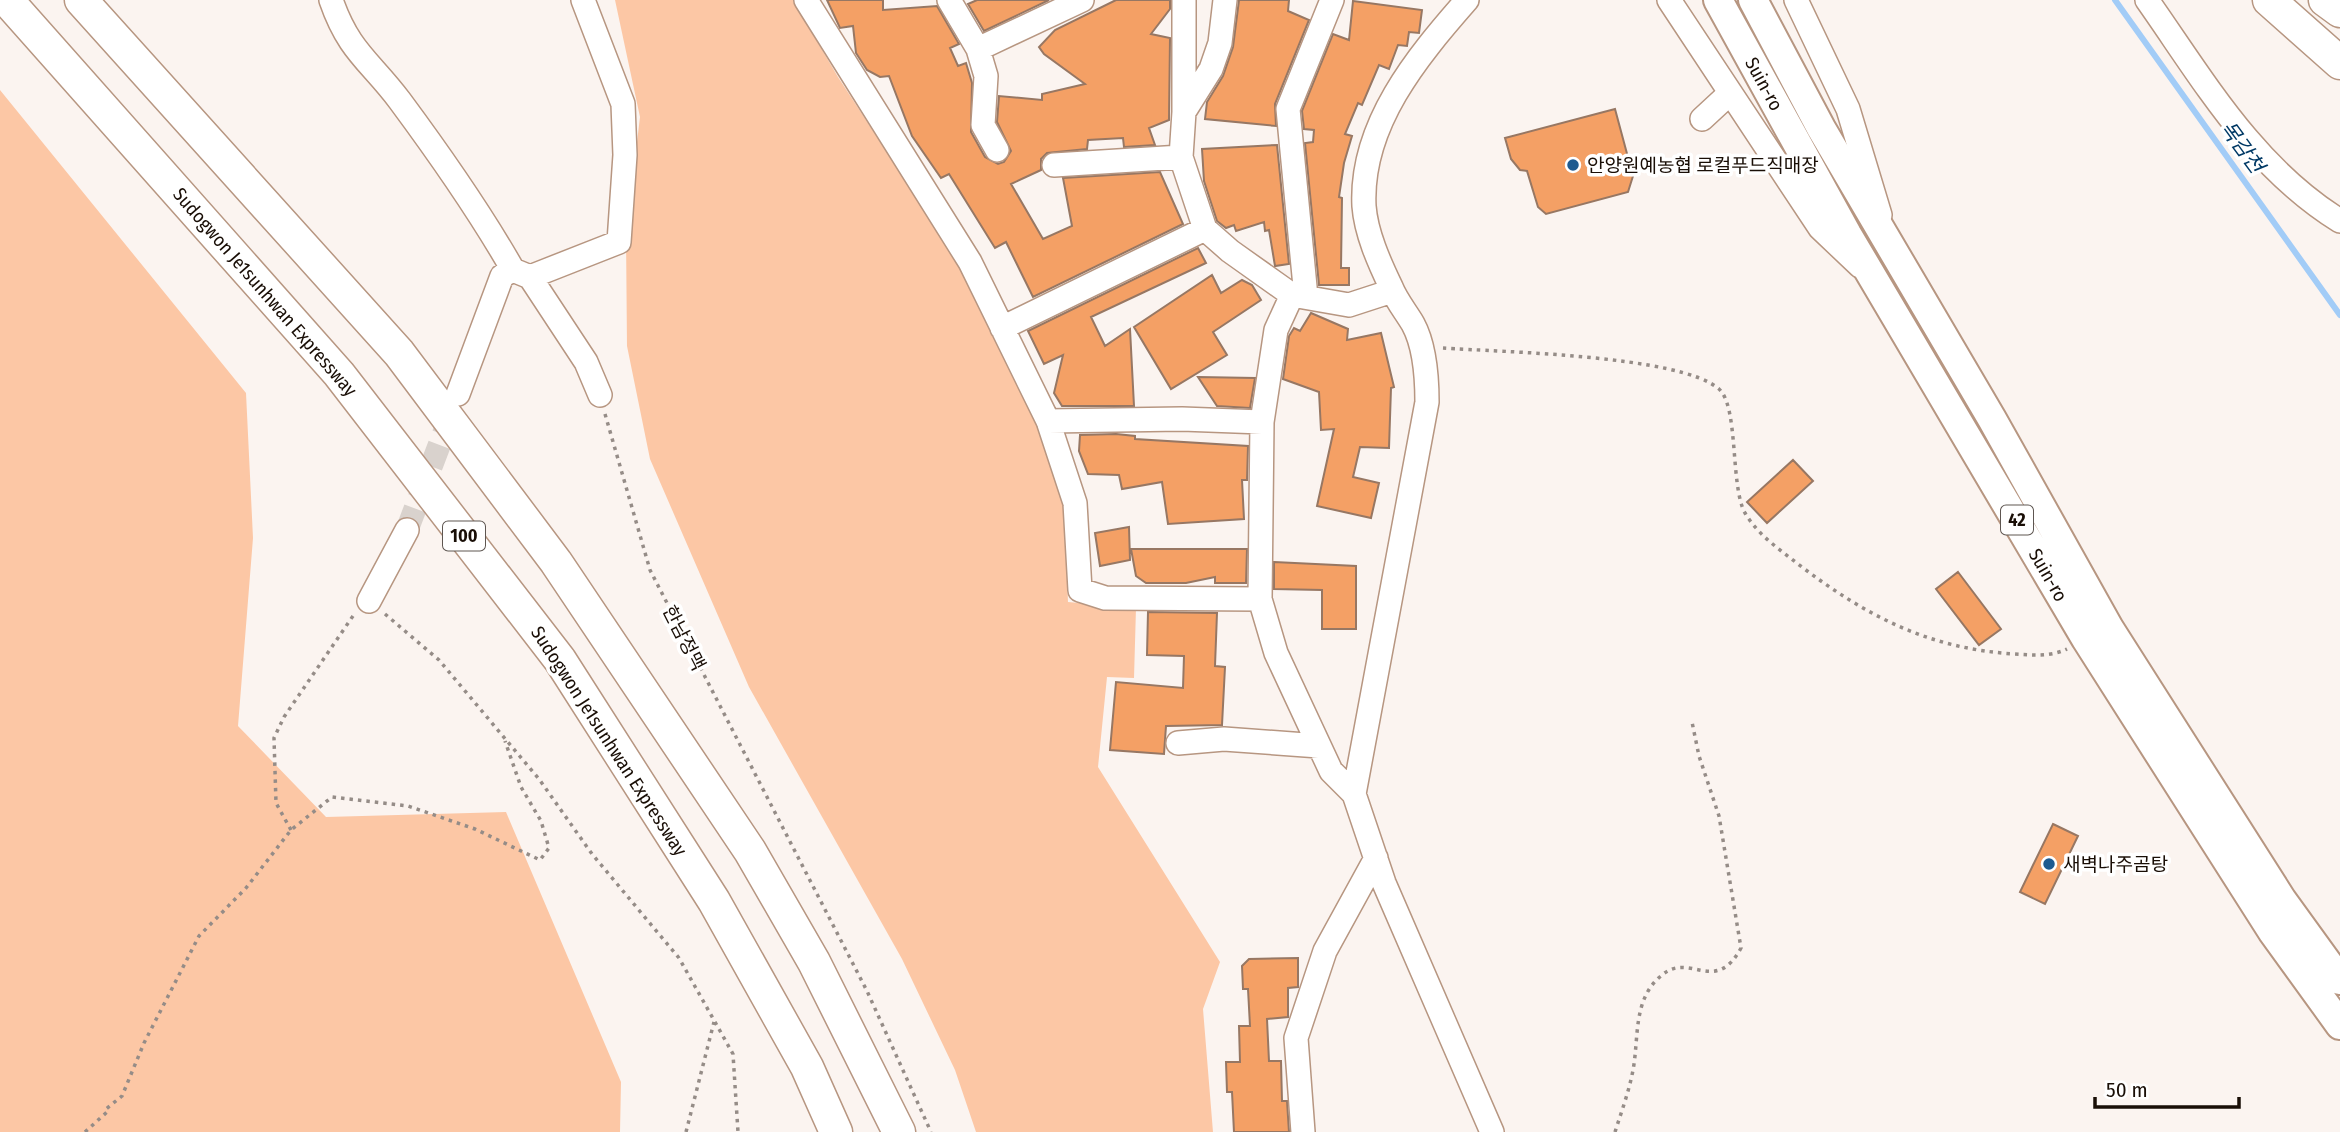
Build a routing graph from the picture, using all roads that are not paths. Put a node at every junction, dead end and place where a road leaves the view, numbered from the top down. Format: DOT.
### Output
graph roads {
  1 [pos="7,0"];
  2 [pos="81,0"];
  3 [pos="331,0"];
  4 [pos="583,0"];
  5 [pos="806,0"];
  6 [pos="949,0"];
  7 [pos="1082,0"];
  8 [pos="1184,0"];
  9 [pos="1225,0"];
  10 [pos="1332,0"];
  11 [pos="1453,0"];
  12 [pos="1466,0"];
  13 [pos="1669,0"];
  14 [pos="1718,0"];
  15 [pos="1753,0"];
  16 [pos="1796,0"];
  17 [pos="2147,0"];
  18 [pos="2269,0"];
  19 [pos="2325,0"];
  20 [pos="2340,11"];
  21 [pos="978,49"];
  22 [pos="2340,63"];
  23 [pos="1729,94"];
  24 [pos="1184,112"];
  25 [pos="1702,119"];
  26 [pos="998,150"];
  27 [pos="1181,157"];
  28 [pos="1054,165"];
  29 [pos="2340,221"];
  30 [pos="1205,229"];
  31 [pos="1887,241"];
  32 [pos="522,273"];
  33 [pos="1875,280"];
  34 [pos="1392,290"];
  35 [pos="1299,296"];
  36 [pos="1002,328"];
  37 [pos="458,394"];
  38 [pos="600,395"];
  39 [pos="1048,421"];
  40 [pos="1262,422"];
  41 [pos="407,530"];
  42 [pos="1261,599"];
  43 [pos="369,601"];
  44 [pos="1178,743"];
  45 [pos="1319,746"];
  46 [pos="1354,794"];
  47 [pos="1376,858"];
  48 [pos="2340,980"];
  49 [pos="2340,1025"];
  50 [pos="836,1132"];
  51 [pos="899,1132"];
  52 [pos="1303,1132"];
  53 [pos="1492,1132"];
  1 -- 50 [label="highway, Sudogwon Je1sunhwan Expressway / 100"];
  2 -- 51 [label="highway"];
  3 -- 32 [label="street"];
  4 -- 32 [label="street"];
  5 -- 36 [label="street"];
  6 -- 21 [label="street"];
  7 -- 21 [label="street"];
  8 -- 24 [label="street"];
  9 -- 24 [label="street"];
  10 -- 35 [label="street"];
  11 -- 12 [label="street"];
  12 -- 34 [label="street"];
  13 -- 23 [label="street"];
  14 -- 33 [label="main road, Suin-ro / 42"];
  15 -- 31 [label="main road, Suin-ro / 42"];
  16 -- 31 [label="street"];
  17 -- 29 [label="street"];
  18 -- 22 [label="highway"];
  19 -- 20 [label="highway"];
  21 -- 26 [label="street"];
  23 -- 25 [label="street"];
  23 -- 33 [label="street"];
  24 -- 27 [label="street"];
  27 -- 28 [label="street"];
  27 -- 30 [label="street"];
  30 -- 35 [label="street"];
  30 -- 36 [label="street"];
  31 -- 48 [label="main road, Suin-ro / 42"];
  32 -- 37 [label="street"];
  32 -- 38 [label="street"];
  33 -- 49 [label="main road, Suin-ro / 42"];
  34 -- 35 [label="street"];
  34 -- 46 [label="street"];
  35 -- 40 [label="street"];
  36 -- 39 [label="street"];
  39 -- 40 [label="street"];
  39 -- 42 [label="street"];
  40 -- 42 [label="street"];
  41 -- 43 [label="street"];
  42 -- 45 [label="street"];
  44 -- 45 [label="street"];
  45 -- 46 [label="street"];
  46 -- 47 [label="street"];
  47 -- 52 [label="street"];
  47 -- 53 [label="street"];
}
